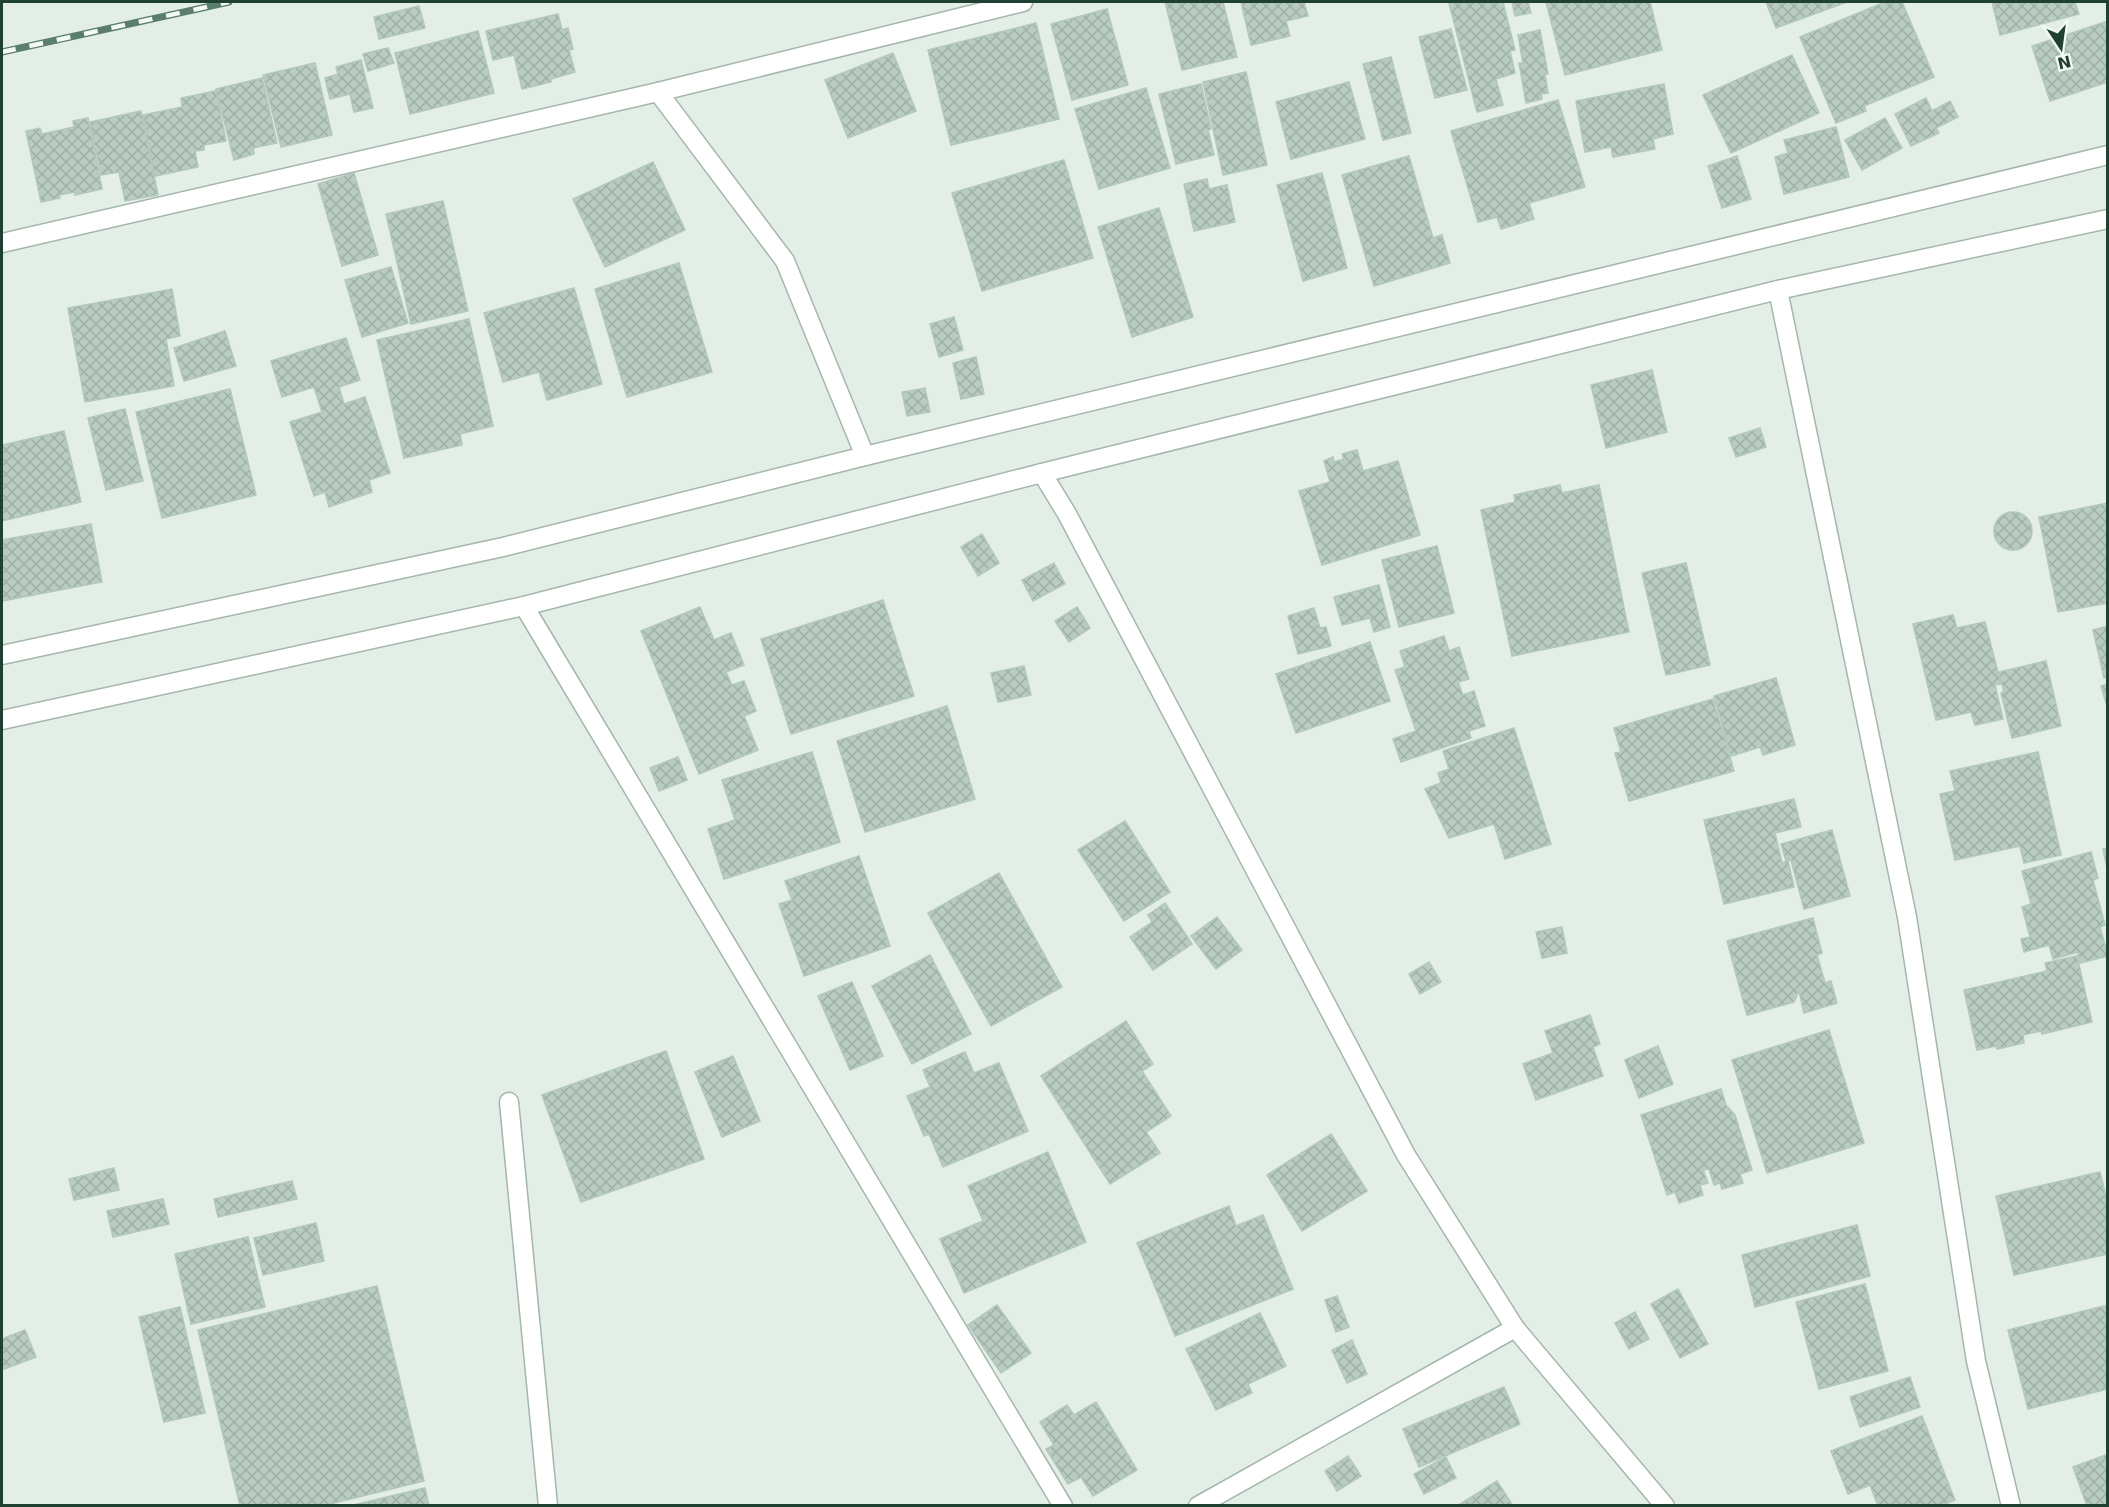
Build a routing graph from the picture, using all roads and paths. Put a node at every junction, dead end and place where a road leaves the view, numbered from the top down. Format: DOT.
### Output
graph roads {
  1 [pos="1023,2"];
  2 [pos="658,92"];
  3 [pos="2108,155"];
  4 [pos="2108,219"];
  5 [pos="2,243"];
  6 [pos="1778,290"];
  7 [pos="866,456"];
  8 [pos="1042,472"];
  9 [pos="524,606"];
  10 [pos="2,655"];
  11 [pos="2,720"];
  12 [pos="509,1102"];
  13 [pos="1515,1328"];
  14 [pos="548,1506"];
  15 [pos="1064,1506"];
  16 [pos="1198,1506"];
  17 [pos="1665,1506"];
  18 [pos="2011,1506"];
  1 -- 2 [label="street"];
  2 -- 5 [label="street"];
  2 -- 7 [label="street"];
  3 -- 7 [label="street"];
  4 -- 6 [label="street"];
  6 -- 8 [label="street"];
  6 -- 18 [label="street"];
  7 -- 10 [label="street"];
  8 -- 9 [label="street"];
  8 -- 13 [label="street"];
  9 -- 11 [label="street"];
  9 -- 15 [label="street"];
  12 -- 14 [label="street"];
  13 -- 16 [label="street"];
  13 -- 17 [label="street"];
}
